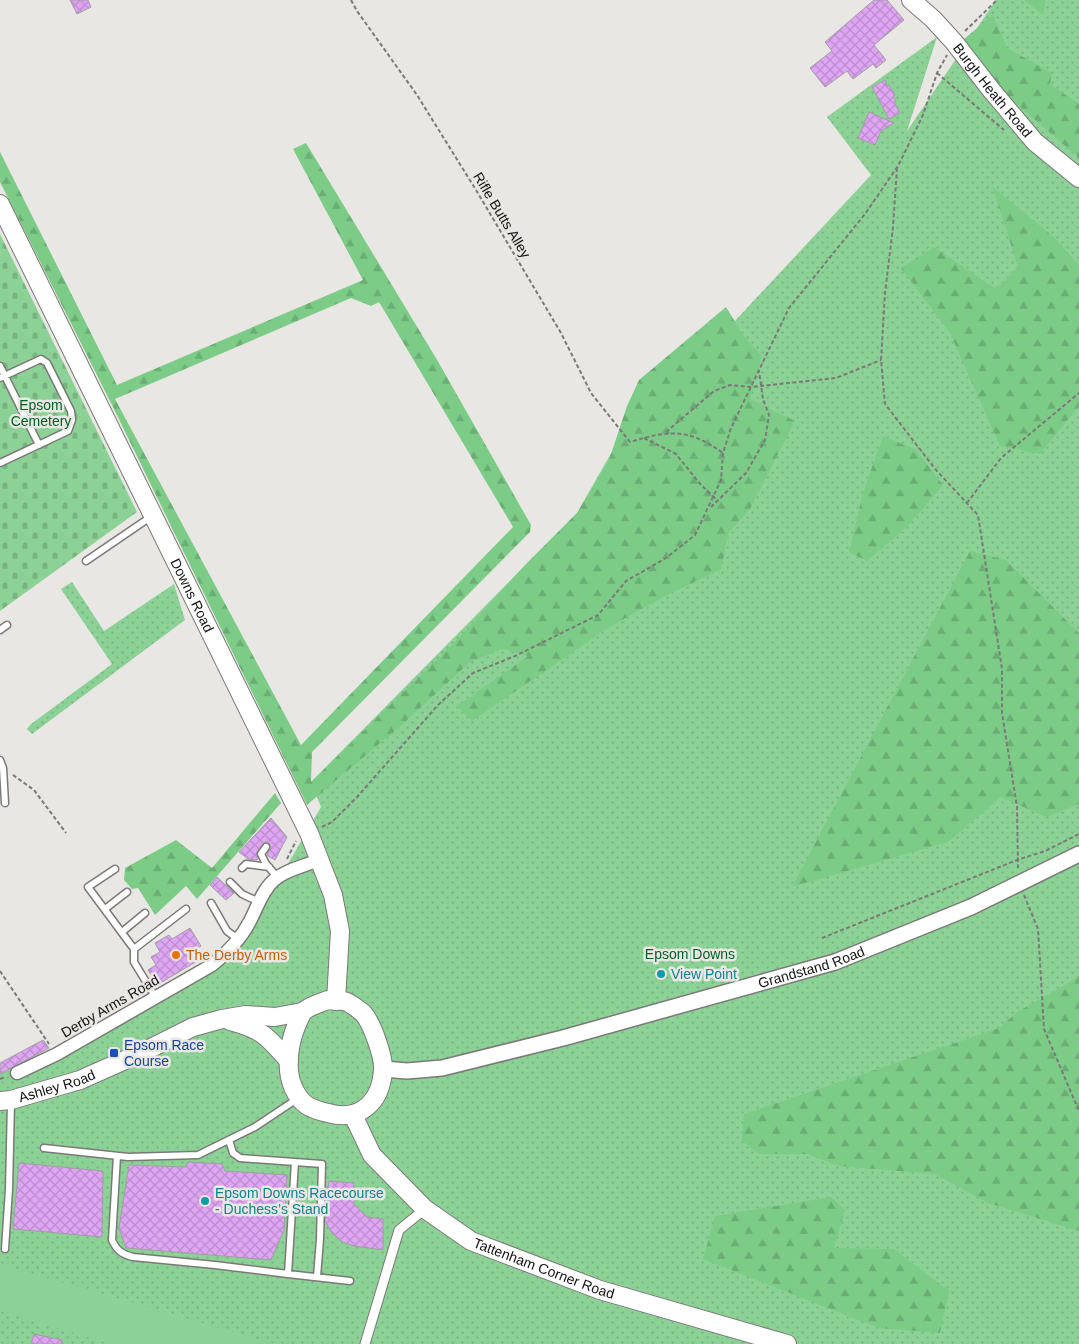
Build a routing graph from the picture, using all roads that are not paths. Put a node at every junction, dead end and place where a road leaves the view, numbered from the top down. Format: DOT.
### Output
graph roads {
  1 [pos="911,0"];
  2 [pos="1079,178"];
  3 [pos="0,204"];
  4 [pos="0,366"];
  5 [pos="3,376"];
  6 [pos="39,445"];
  7 [pos="0,464"];
  8 [pos="153,515"];
  9 [pos="86,561"];
  10 [pos="7,625"];
  11 [pos="0,630"];
  12 [pos="0,760"];
  13 [pos="5,803"];
  14 [pos="266,847"];
  15 [pos="1079,854"];
  16 [pos="319,860"];
  17 [pos="269,867"];
  18 [pos="242,868"];
  19 [pos="115,869"];
  20 [pos="282,875"];
  21 [pos="230,882"];
  22 [pos="127,892"];
  23 [pos="259,902"];
  24 [pos="211,904"];
  25 [pos="104,909"];
  26 [pos="186,909"];
  27 [pos="145,913"];
  28 [pos="122,932"];
  29 [pos="238,940"];
  30 [pos="134,949"];
  31 [pos="156,998"];
  32 [pos="336,1001"];
  33 [pos="302,1012"];
  34 [pos="222,1019"];
  35 [pos="289,1061"];
  36 [pos="384,1069"];
  37 [pos="17,1073"];
  38 [pos="298,1098"];
  39 [pos="5,1101"];
  40 [pos="353,1115"];
  41 [pos="229,1140"];
  42 [pos="44,1148"];
  43 [pos="117,1156"];
  44 [pos="295,1162"];
  45 [pos="425,1210"];
  46 [pos="5,1249"];
  47 [pos="288,1274"];
  48 [pos="317,1277"];
  49 [pos="350,1281"];
  50 [pos="365,1344"];
  51 [pos="787,1344"];
  1 -- 2 [label="main road, Burgh Heath Road"];
  3 -- 8 [label="main road, Downs Road"];
  4 -- 5 [label="lane"];
  5 -- 6 [label="lane"];
  5 -- 6 [label="lane"];
  6 -- 7 [label="lane"];
  8 -- 9 [label="lane"];
  8 -- 16 [label="main road, Downs Road"];
  10 -- 11 [label="lane"];
  12 -- 13 [label="lane"];
  14 -- 17 [label="lane"];
  15 -- 36 [label="street, Grandstand Road"];
  16 -- 20 [label="street, Derby Arms Road"];
  16 -- 32 [label="main road, Downs Road"];
  17 -- 18 [label="lane"];
  17 -- 20 [label="lane"];
  19 -- 25 [label="lane"];
  20 -- 23 [label="street, Derby Arms Road"];
  21 -- 23 [label="lane"];
  22 -- 25 [label="lane"];
  23 -- 29 [label="street, Derby Arms Road"];
  24 -- 29 [label="lane"];
  25 -- 28 [label="lane"];
  26 -- 30 [label="lane"];
  27 -- 28 [label="lane"];
  28 -- 30 [label="lane"];
  29 -- 31 [label="street, Derby Arms Road"];
  30 -- 31 [label="lane"];
  31 -- 37 [label="street, Derby Arms Road"];
  32 -- 33 [label="main road"];
  32 -- 36 [label="main road"];
  33 -- 34 [label="main road, Ashley Road"];
  33 -- 35 [label="main road"];
  34 -- 35 [label="main road"];
  34 -- 39 [label="main road, Ashley Road"];
  35 -- 38 [label="main road"];
  36 -- 40 [label="main road"];
  38 -- 40 [label="main road"];
  38 -- 41 [label="lane"];
  39 -- 46 [label="lane"];
  40 -- 45 [label="main road, Tattenham Corner Road"];
  41 -- 43 [label="lane"];
  41 -- 44 [label="lane"];
  42 -- 43 [label="lane"];
  43 -- 47 [label="lane"];
  44 -- 47 [label="lane"];
  44 -- 48 [label="lane"];
  45 -- 50 [label="street"];
  45 -- 51 [label="main road, Tattenham Corner Road"];
  47 -- 48 [label="lane"];
  48 -- 49 [label="lane"];
}
